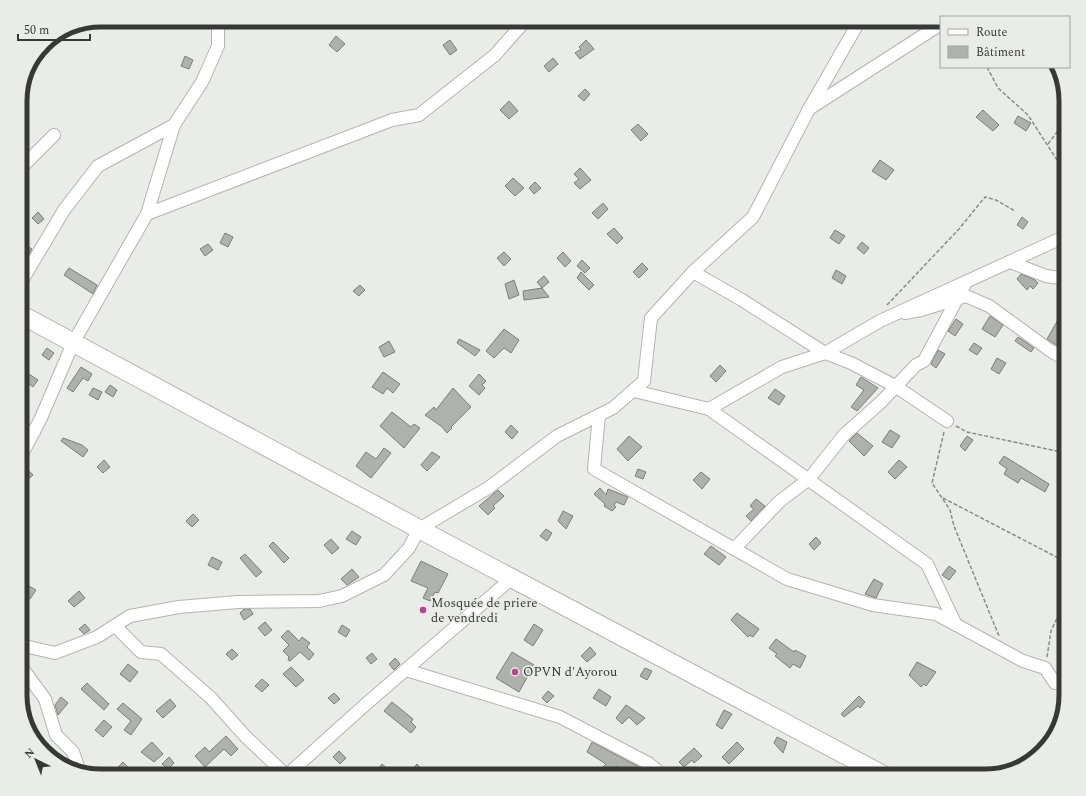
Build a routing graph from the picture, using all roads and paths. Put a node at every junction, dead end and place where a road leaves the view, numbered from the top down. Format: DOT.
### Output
graph roads {
  1 [pos="218,27"];
  2 [pos="520,27"];
  3 [pos="856,27"];
  4 [pos="936,27"];
  5 [pos="988,68"];
  6 [pos="809,109"];
  7 [pos="174,125"];
  8 [pos="1059,129"];
  9 [pos="54,135"];
  10 [pos="1048,144"];
  11 [pos="27,162"];
  12 [pos="1059,162"];
  13 [pos="1015,211"];
  14 [pos="147,214"];
  15 [pos="1059,239"];
  16 [pos="1010,262"];
  17 [pos="27,272"];
  18 [pos="693,272"];
  19 [pos="1059,278"];
  20 [pos="966,282"];
  21 [pos="957,298"];
  22 [pos="887,312"];
  23 [pos="27,318"];
  24 [pos="73,343"];
  25 [pos="825,353"];
  26 [pos="1059,356"];
  27 [pos="894,386"];
  28 [pos="634,391"];
  29 [pos="709,409"];
  30 [pos="599,415"];
  31 [pos="947,421"];
  32 [pos="27,432"];
  33 [pos="34,432"];
  34 [pos="27,445"];
  35 [pos="1059,452"];
  36 [pos="809,479"];
  37 [pos="941,497"];
  38 [pos="419,530"];
  39 [pos="734,549"];
  40 [pos="1059,558"];
  41 [pos="511,579"];
  42 [pos="1059,614"];
  43 [pos="956,625"];
  44 [pos="115,626"];
  45 [pos="27,646"];
  46 [pos="1006,652"];
  47 [pos="1045,668"];
  48 [pos="406,670"];
  49 [pos="27,675"];
  50 [pos="1055,683"];
  51 [pos="78,765"];
  52 [pos="280,769"];
  53 [pos="295,769"];
  54 [pos="655,769"];
  55 [pos="872,769"];
  1 -- 7 [label="street"];
  2 -- 14 [label="street"];
  3 -- 6 [label="street"];
  4 -- 6 [label="street"];
  5 -- 10 [label="path"];
  6 -- 18 [label="street"];
  7 -- 14 [label="street"];
  7 -- 17 [label="street"];
  8 -- 10 [label="path"];
  9 -- 11 [label="street"];
  10 -- 12 [label="path"];
  13 -- 22 [label="path"];
  14 -- 24 [label="street"];
  15 -- 16 [label="street"];
  16 -- 19 [label="street"];
  16 -- 20 [label="street"];
  18 -- 25 [label="street"];
  18 -- 28 [label="street"];
  20 -- 21 [label="street"];
  20 -- 22 [label="street"];
  21 -- 22 [label="street"];
  21 -- 26 [label="street"];
  21 -- 27 [label="street"];
  22 -- 25 [label="street"];
  23 -- 24 [label="main road"];
  24 -- 33 [label="street"];
  24 -- 38 [label="main road"];
  25 -- 27 [label="street"];
  25 -- 29 [label="street"];
  27 -- 31 [label="street"];
  27 -- 36 [label="street"];
  28 -- 29 [label="street"];
  28 -- 30 [label="street"];
  29 -- 36 [label="street"];
  30 -- 38 [label="street"];
  30 -- 39 [label="street"];
  31 -- 35 [label="path"];
  31 -- 37 [label="path"];
  32 -- 33 [label="street"];
  33 -- 34 [label="street"];
  36 -- 39 [label="street"];
  36 -- 43 [label="street"];
  37 -- 40 [label="path"];
  37 -- 46 [label="path"];
  38 -- 41 [label="main road"];
  38 -- 44 [label="street"];
  39 -- 43 [label="street"];
  41 -- 48 [label="street"];
  41 -- 55 [label="main road"];
  42 -- 47 [label="path"];
  43 -- 46 [label="street"];
  44 -- 45 [label="street"];
  44 -- 52 [label="street"];
  46 -- 47 [label="street"];
  47 -- 50 [label="street"];
  48 -- 53 [label="street"];
  48 -- 54 [label="street"];
  49 -- 51 [label="street"];
}
